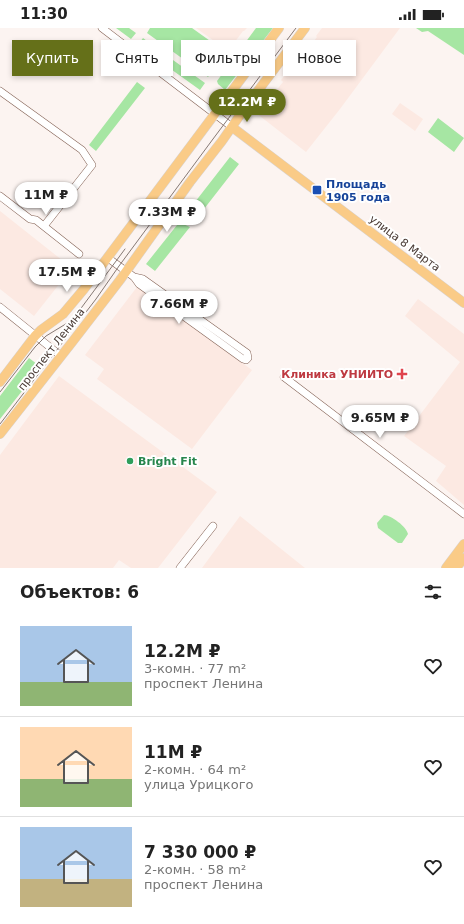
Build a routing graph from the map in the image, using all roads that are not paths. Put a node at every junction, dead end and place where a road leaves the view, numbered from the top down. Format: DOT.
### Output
graph roads {
  1 [pos="102,28"];
  2 [pos="279,28"];
  3 [pos="305,28"];
  4 [pos="0,91"];
  5 [pos="215,114"];
  6 [pos="232,126"];
  7 [pos="0,196"];
  8 [pos="44,226"];
  9 [pos="79,254"];
  10 [pos="108,258"];
  11 [pos="130,274"];
  12 [pos="464,304"];
  13 [pos="0,307"];
  14 [pos="36,336"];
  15 [pos="61,356"];
  16 [pos="284,377"];
  17 [pos="0,382"];
  18 [pos="0,434"];
  19 [pos="464,514"];
  20 [pos="213,526"];
  21 [pos="464,544"];
  22 [pos="464,558"];
  23 [pos="180,568"];
  24 [pos="446,568"];
  25 [pos="456,568"];
  1 -- 5 [label="street, улица 8 Марта"];
  2 -- 5 [label="main road, проспект Ленина"];
  3 -- 6 [label="main road, проспект Ленина"];
  4 -- 8 [label="street"];
  5 -- 6 [label="street, улица 8 Марта"];
  5 -- 10 [label="main road, проспект Ленина"];
  6 -- 11 [label="main road, проспект Ленина"];
  6 -- 12 [label="main road, улица 8 Марта"];
  7 -- 8 [label="street"];
  8 -- 9 [label="street"];
  10 -- 11 [label="street"];
  10 -- 14 [label="main road, проспект Ленина"];
  11 -- 11 [label="street"];
  11 -- 15 [label="main road, проспект Ленина"];
  13 -- 14 [label="street"];
  14 -- 15 [label="street"];
  14 -- 17 [label="main road, проспект Ленина"];
  15 -- 18 [label="main road, проспект Ленина"];
  16 -- 19 [label="street"];
  20 -- 23 [label="street"];
  21 -- 24 [label="main road"];
  22 -- 25 [label="main road"];
}
